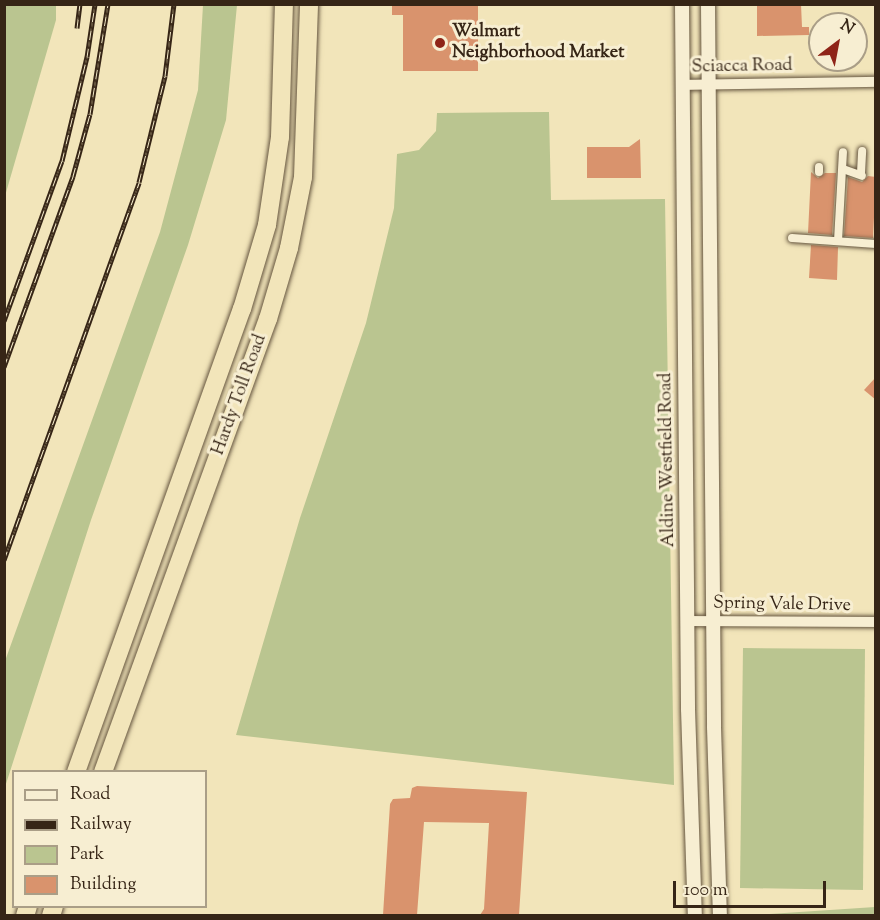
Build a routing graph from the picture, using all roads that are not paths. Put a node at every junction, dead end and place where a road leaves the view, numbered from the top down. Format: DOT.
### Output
graph roads {
  1 [pos="284,4"];
  2 [pos="309,4"];
  3 [pos="682,4"];
  4 [pos="708,4"];
  5 [pos="876,82"];
  6 [pos="709,84"];
  7 [pos="682,85"];
  8 [pos="862,151"];
  9 [pos="843,152"];
  10 [pos="843,169"];
  11 [pos="792,238"];
  12 [pos="838,241"];
  13 [pos="876,243"];
  14 [pos="710,288"];
  15 [pos="683,289"];
  16 [pos="688,621"];
  17 [pos="713,621"];
  18 [pos="876,622"];
  19 [pos="76,770"];
  20 [pos="103,770"];
  21 [pos="695,882"];
  22 [pos="720,884"];
  23 [pos="695,915"];
  24 [pos="720,915"];
  1 -- 19 [label="highway, Hardy Toll Road"];
  2 -- 20 [label="highway, Hardy Toll Road"];
  3 -- 7 [label="main road, Aldine Westfield Road"];
  4 -- 6 [label="main road"];
  5 -- 6 [label="street, Sciacca Road"];
  6 -- 7 [label="street, Sciacca Road"];
  6 -- 14 [label="main road"];
  7 -- 15 [label="main road, Aldine Westfield Road"];
  8 -- 10 [label="street"];
  9 -- 10 [label="street"];
  10 -- 12 [label="street"];
  11 -- 12 [label="street"];
  12 -- 13 [label="street"];
  14 -- 15 [label="main road"];
  14 -- 17 [label="main road"];
  15 -- 16 [label="main road, Aldine Westfield Road"];
  16 -- 17 [label="street, Spring Vale Drive"];
  16 -- 21 [label="main road, Aldine Westfield Road"];
  17 -- 18 [label="street, Spring Vale Drive"];
  17 -- 22 [label="main road"];
  21 -- 22 [label="main road"];
  21 -- 23 [label="main road, Aldine Westfield Road"];
  22 -- 24 [label="main road"];
}
